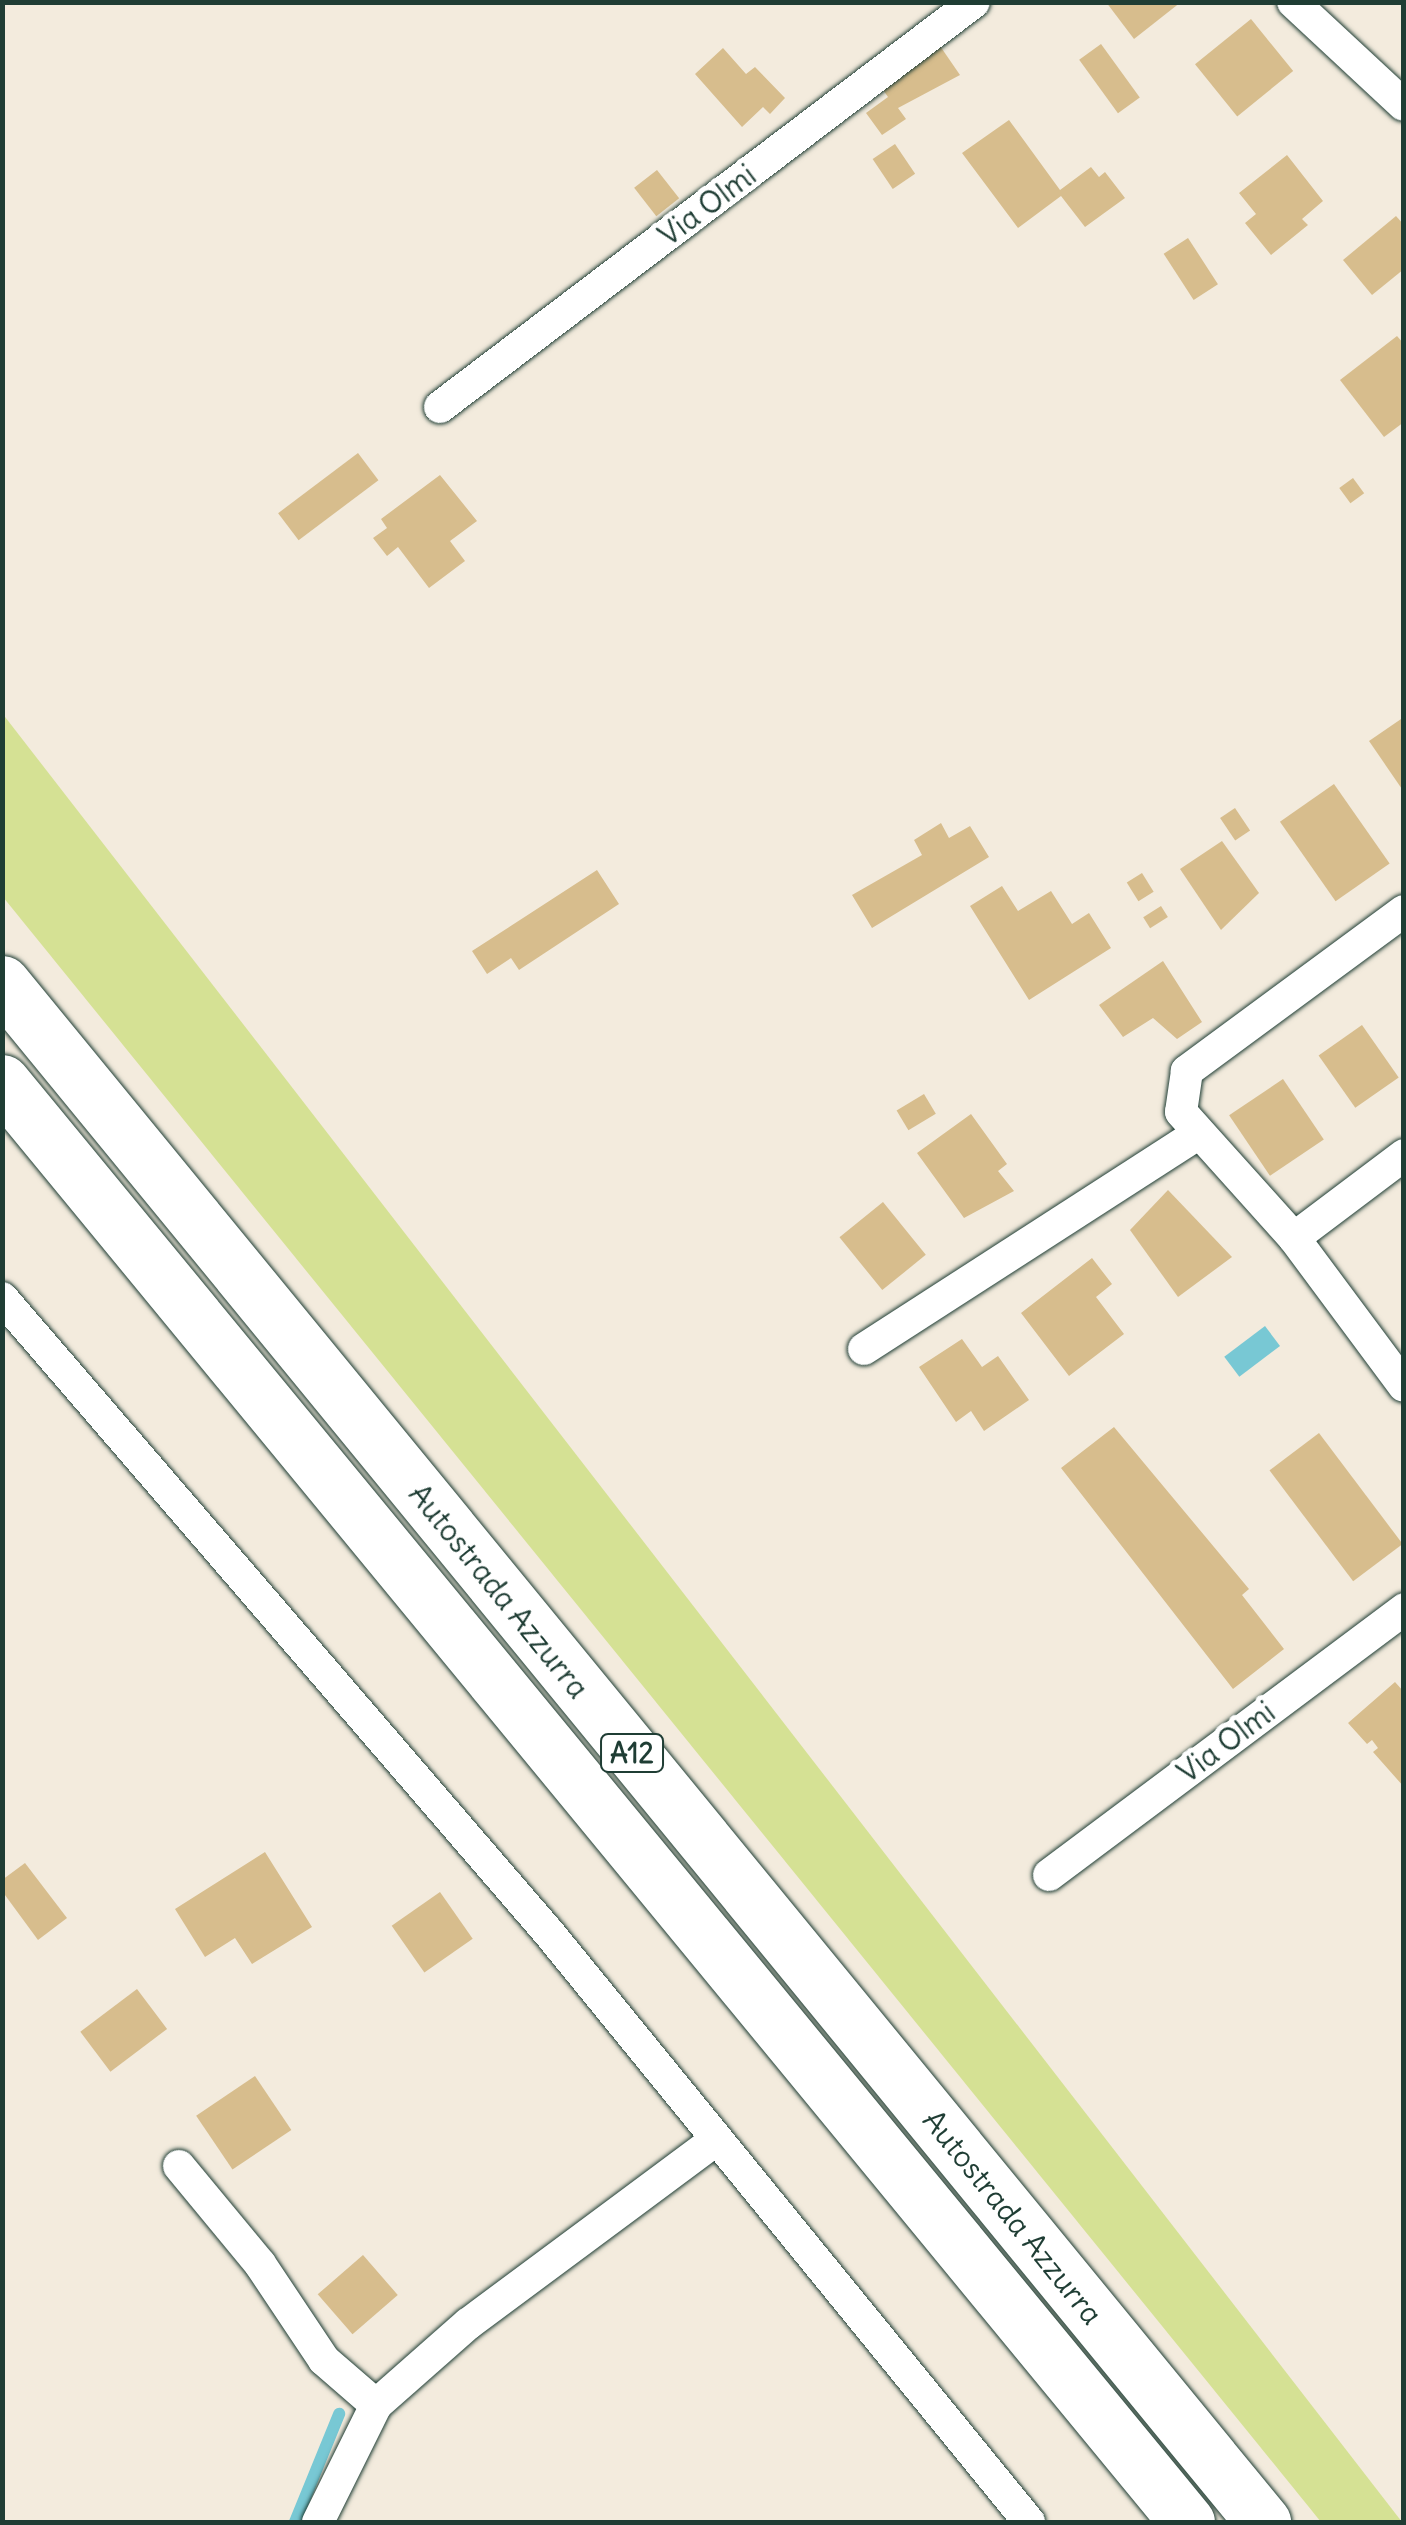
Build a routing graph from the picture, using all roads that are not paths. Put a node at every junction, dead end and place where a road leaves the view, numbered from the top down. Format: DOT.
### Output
graph roads {
  1 [pos="974,2"];
  2 [pos="1293,2"];
  3 [pos="1404,106"];
  4 [pos="440,407"];
  5 [pos="1404,911"];
  6 [pos="2,983"];
  7 [pos="2,1082"];
  8 [pos="1198,1134"];
  9 [pos="1404,1155"];
  10 [pos="1294,1238"];
  11 [pos="2,1298"];
  12 [pos="864,1349"];
  13 [pos="1404,1386"];
  14 [pos="1404,1609"];
  15 [pos="1049,1875"];
  16 [pos="714,2140"];
  17 [pos="180,2166"];
  18 [pos="376,2406"];
  19 [pos="318,2522"];
  20 [pos="1028,2522"];
  21 [pos="1186,2522"];
  22 [pos="1263,2522"];
  1 -- 4 [label="street, Via Olmi"];
  2 -- 3 [label="street"];
  5 -- 8 [label="street"];
  6 -- 22 [label="highway, Autostrada Azzurra / A12"];
  7 -- 21 [label="highway, Autostrada Azzurra / A12"];
  8 -- 10 [label="street"];
  8 -- 12 [label="street"];
  9 -- 10 [label="street"];
  10 -- 13 [label="street"];
  11 -- 16 [label="street"];
  14 -- 15 [label="street, Via Olmi"];
  16 -- 18 [label="street"];
  16 -- 20 [label="street"];
  17 -- 18 [label="street"];
  18 -- 19 [label="street"];
}
